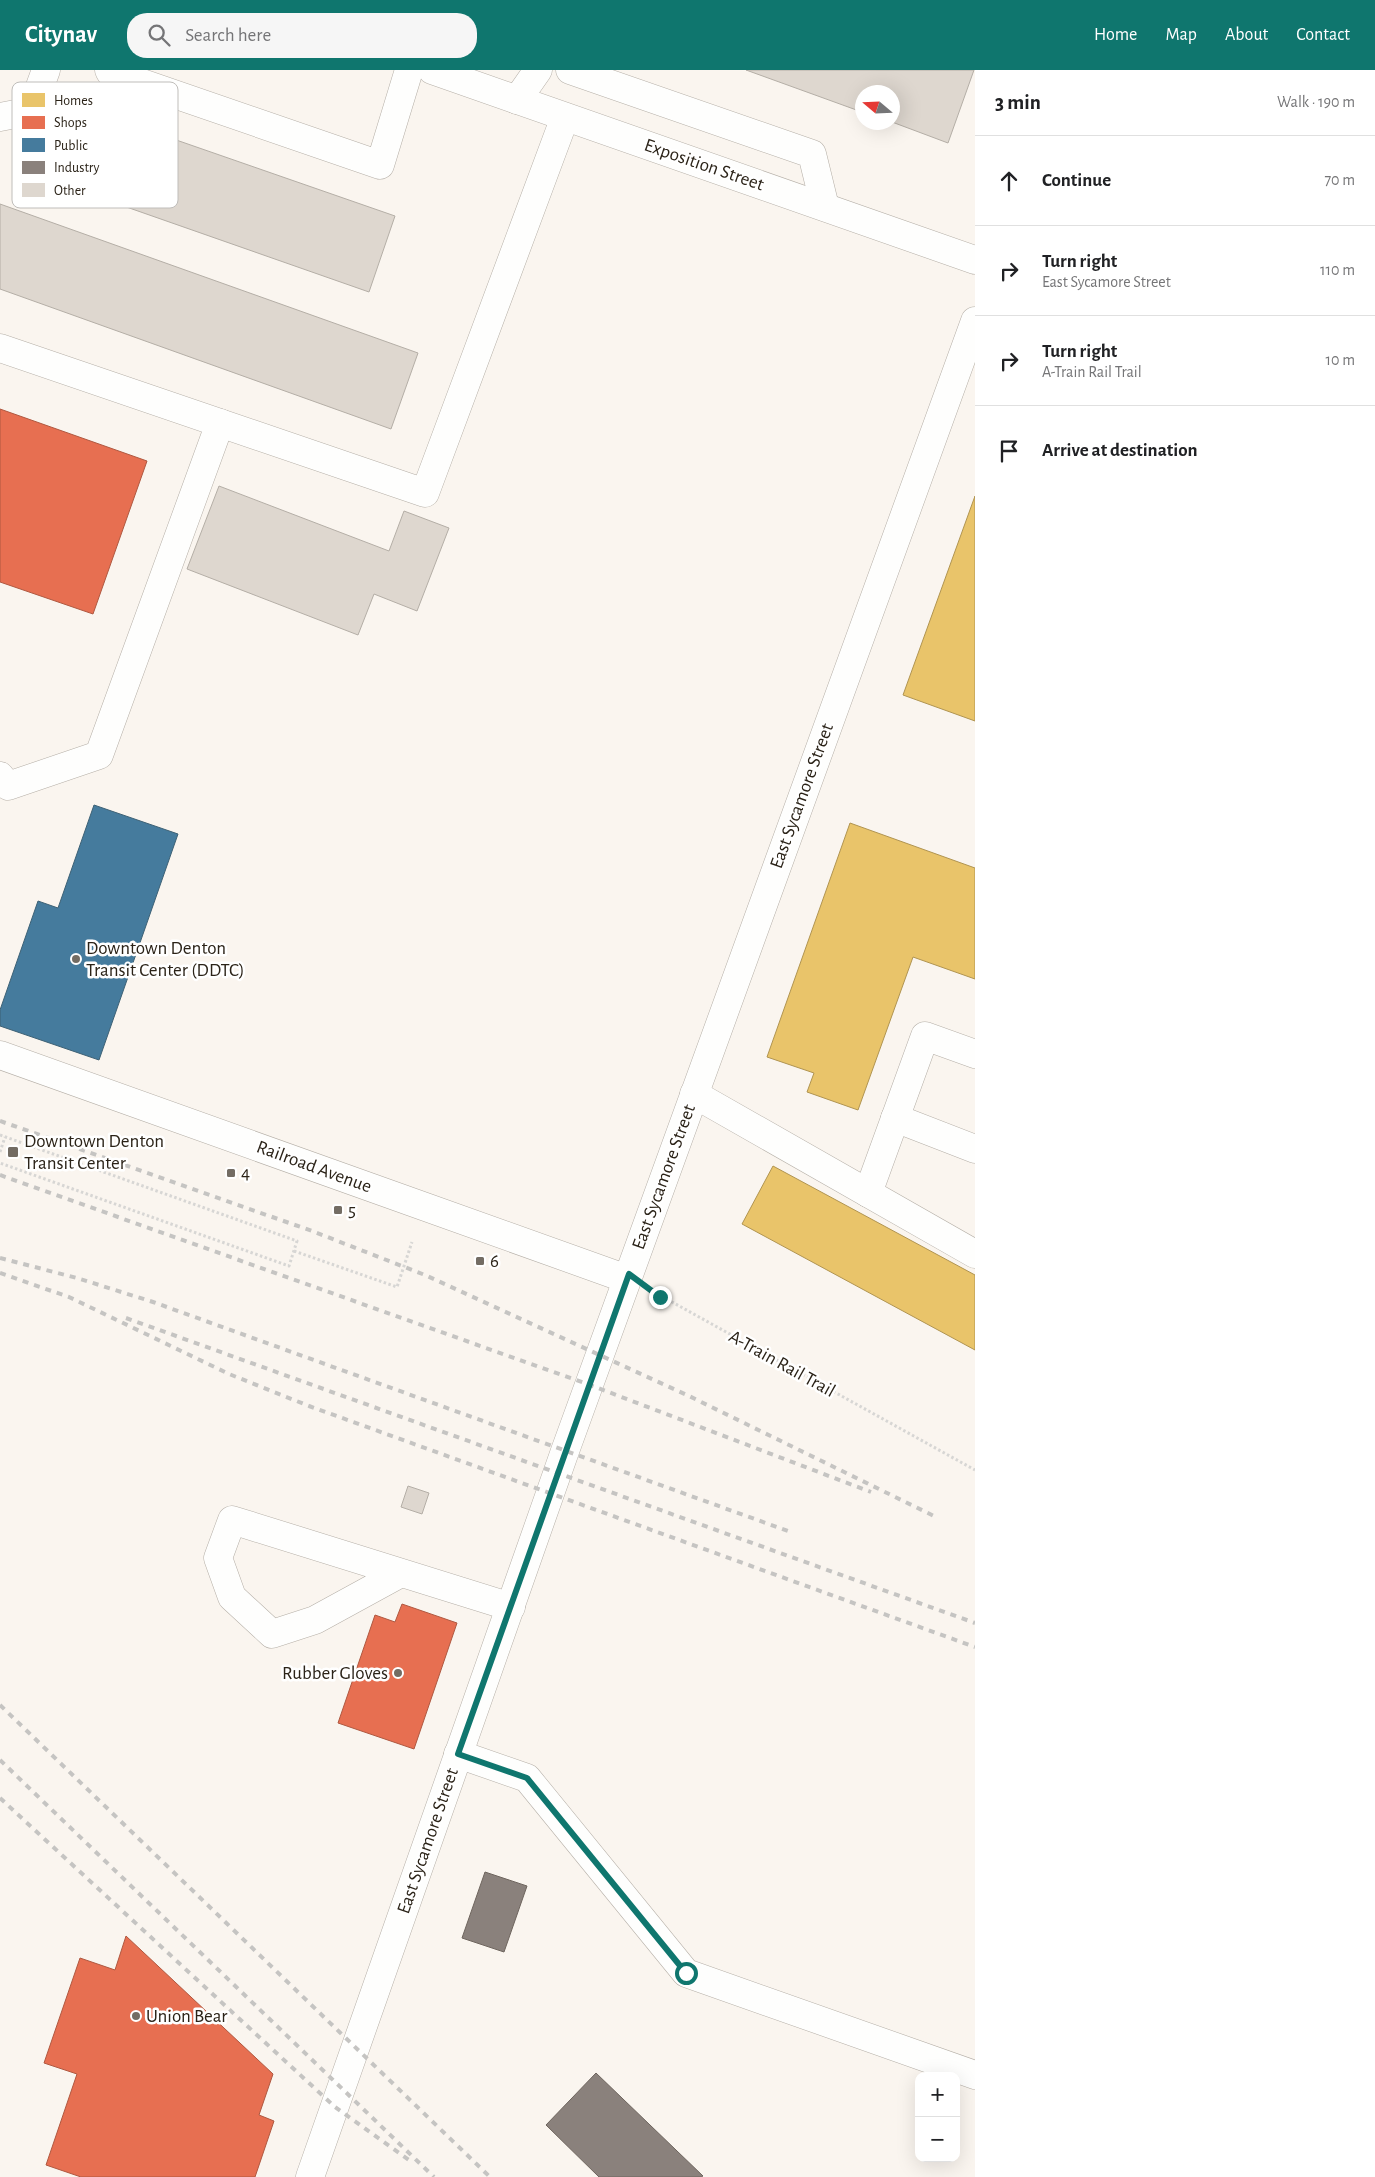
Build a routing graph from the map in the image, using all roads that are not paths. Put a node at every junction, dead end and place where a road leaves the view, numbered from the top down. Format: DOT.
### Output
graph roads {
  1 [pos="46,70"];
  2 [pos="109,70"];
  3 [pos="409,70"];
  4 [pos="432,70"];
  5 [pos="538,70"];
  6 [pos="570,70"];
  7 [pos="41,82"];
  8 [pos="139,82"];
  9 [pos="178,96"];
  10 [pos="517,100"];
  11 [pos="565,117"];
  12 [pos="825,207"];
  13 [pos="975,260"];
  14 [pos="975,321"];
  15 [pos="0,348"];
  16 [pos="220,423"];
  17 [pos="0,776"];
  18 [pos="975,1054"];
  19 [pos="0,1055"];
  20 [pos="694,1094"];
  21 [pos="895,1118"];
  22 [pos="975,1149"];
  23 [pos="868,1193"];
  24 [pos="975,1254"];
  25 [pos="628,1277"];
  26 [pos="401,1573"];
  27 [pos="511,1607"];
  28 [pos="458,1754"];
  29 [pos="975,2075"];
  30 [pos="310,2177"];
  1 -- 7 [label="street"];
  2 -- 8 [label="street"];
  3 -- 9 [label="street"];
  4 -- 10 [label="street, Exposition Street"];
  5 -- 10 [label="street"];
  6 -- 12 [label="street"];
  10 -- 11 [label="street, Exposition Street"];
  11 -- 12 [label="street, Exposition Street"];
  11 -- 16 [label="street"];
  12 -- 13 [label="street, Exposition Street"];
  14 -- 20 [label="street, East Sycamore Street"];
  15 -- 16 [label="street"];
  16 -- 17 [label="street"];
  18 -- 21 [label="street"];
  19 -- 25 [label="street, Railroad Avenue"];
  20 -- 23 [label="street"];
  20 -- 25 [label="street, East Sycamore Street"];
  21 -- 22 [label="street"];
  21 -- 23 [label="street"];
  23 -- 24 [label="street"];
  25 -- 27 [label="street, East Sycamore Street"];
  26 -- 26 [label="street"];
  26 -- 27 [label="street"];
  27 -- 28 [label="street, East Sycamore Street"];
  28 -- 29 [label="street"];
  28 -- 30 [label="street, East Sycamore Street"];
}
